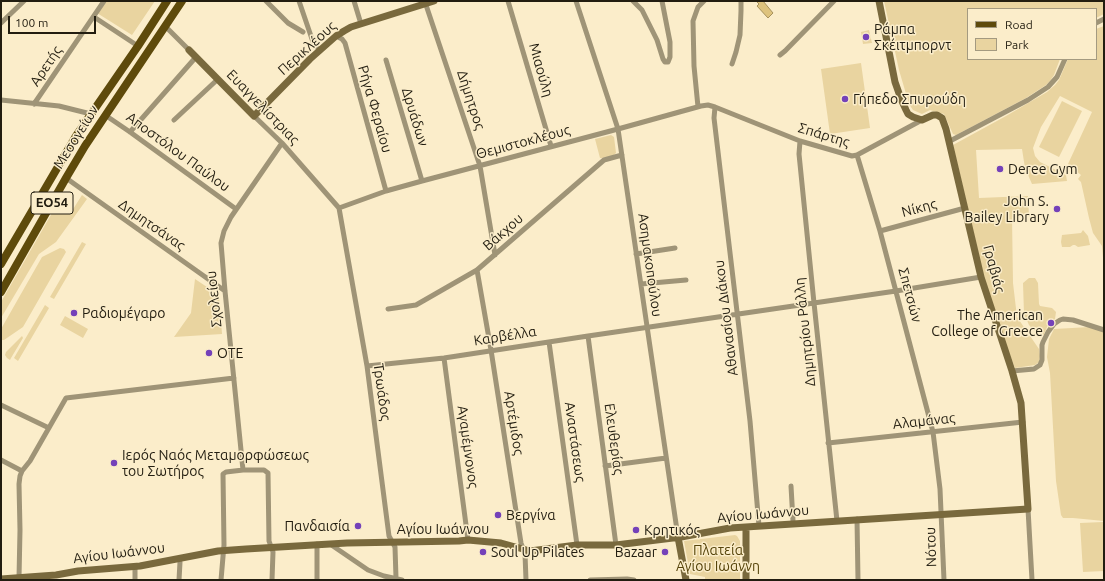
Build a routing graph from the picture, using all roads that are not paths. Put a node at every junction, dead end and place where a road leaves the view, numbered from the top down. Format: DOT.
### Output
graph roads {
  1 [pos="24,1"];
  2 [pos="104,1"];
  3 [pos="167,1"];
  4 [pos="182,1"];
  5 [pos="266,1"];
  6 [pos="299,1"];
  7 [pos="354,1"];
  8 [pos="434,1"];
  9 [pos="508,1"];
  10 [pos="576,1"];
  11 [pos="633,1"];
  12 [pos="662,1"];
  13 [pos="704,1"];
  14 [pos="740,1"];
  15 [pos="833,1"];
  16 [pos="879,1"];
  17 [pos="425,2"];
  18 [pos="94,17"];
  19 [pos="1,23"];
  20 [pos="361,24"];
  21 [pos="165,26"];
  22 [pos="303,32"];
  23 [pos="336,36"];
  24 [pos="138,46"];
  25 [pos="189,50"];
  26 [pos="320,51"];
  27 [pos="780,55"];
  28 [pos="196,57"];
  29 [pos="386,60"];
  30 [pos="1065,60"];
  31 [pos="732,64"];
  32 [pos="218,79"];
  33 [pos="1,100"];
  34 [pos="34,104"];
  35 [pos="698,107"];
  36 [pos="715,107"];
  37 [pos="91,114"];
  38 [pos="105,115"];
  39 [pos="254,116"];
  40 [pos="174,120"];
  41 [pos="922,120"];
  42 [pos="618,129"];
  43 [pos="130,132"];
  44 [pos="800,141"];
  45 [pos="950,142"];
  46 [pos="282,144"];
  47 [pos="551,146"];
  48 [pos="622,155"];
  49 [pos="857,155"];
  50 [pos="480,166"];
  51 [pos="66,178"];
  52 [pos="422,181"];
  53 [pos="386,191"];
  54 [pos="339,208"];
  55 [pos="965,208"];
  56 [pos="236,209"];
  57 [pos="880,231"];
  58 [pos="675,248"];
  59 [pos="636,254"];
  60 [pos="495,255"];
  61 [pos="1,264"];
  62 [pos="477,270"];
  63 [pos="981,277"];
  64 [pos="686,280"];
  65 [pos="641,284"];
  66 [pos="225,291"];
  67 [pos="896,291"];
  68 [pos="1,292"];
  69 [pos="814,303"];
  70 [pos="388,309"];
  71 [pos="738,314"];
  72 [pos="647,327"];
  73 [pos="1104,330"];
  74 [pos="588,336"];
  75 [pos="549,342"];
  76 [pos="491,350"];
  77 [pos="444,358"];
  78 [pos="367,366"];
  79 [pos="1012,371"];
  80 [pos="234,378"];
  81 [pos="1,405"];
  82 [pos="1023,422"];
  83 [pos="49,428"];
  84 [pos="933,432"];
  85 [pos="828,443"];
  86 [pos="666,458"];
  87 [pos="1,460"];
  88 [pos="606,466"];
  89 [pos="243,470"];
  90 [pos="22,472"];
  91 [pos="791,486"];
  92 [pos="1028,509"];
  93 [pos="942,514"];
  94 [pos="857,520"];
  95 [pos="793,521"];
  96 [pos="837,521"];
  97 [pos="759,526"];
  98 [pos="746,527"];
  99 [pos="678,537"];
  100 [pos="468,540"];
  101 [pos="392,542"];
  102 [pos="317,544"];
  103 [pos="330,544"];
  104 [pos="578,545"];
  105 [pos="616,545"];
  106 [pos="271,547"];
  107 [pos="523,549"];
  108 [pos="224,550"];
  109 [pos="180,562"];
  110 [pos="135,566"];
  111 [pos="56,577"];
  112 [pos="19,578"];
  113 [pos="384,578"];
  114 [pos="1,579"];
  115 [pos="399,579"];
  116 [pos="135,580"];
  117 [pos="179,580"];
  118 [pos="221,580"];
  119 [pos="272,580"];
  120 [pos="317,580"];
  121 [pos="526,580"];
  122 [pos="590,580"];
  123 [pos="634,580"];
  124 [pos="686,580"];
  125 [pos="746,580"];
  126 [pos="858,580"];
  127 [pos="944,580"];
  128 [pos="1032,580"];
  1 -- 19 [label="street"];
  2 -- 18 [label="street, Αρετής"];
  3 -- 24 [label="main road, Μεσογείων / ΕΟ54"];
  4 -- 21 [label="main road, Μεσογείων / ΕΟ54"];
  5 -- 22 [label="street"];
  6 -- 26 [label="street"];
  7 -- 20 [label="street"];
  8 -- 17 [label="street, Περικλέους"];
  9 -- 47 [label="street, Μιαούλη"];
  10 -- 42 [label="street, Ασημακοπούλου"];
  11 -- 12 [label="street"];
  13 -- 35 [label="street"];
  14 -- 31 [label="street"];
  15 -- 27 [label="street"];
  16 -- 41 [label="street"];
  17 -- 20 [label="street, Περικλέους"];
  17 -- 50 [label="street, Δήμητρος"];
  18 -- 24 [label="street"];
  18 -- 34 [label="street, Αρετής"];
  20 -- 23 [label="street, Περικλέους"];
  21 -- 25 [label="street, Ευαγγελίστριας"];
  21 -- 38 [label="main road, Μεσογείων / ΕΟ54"];
  23 -- 26 [label="street, Περικλέους"];
  23 -- 53 [label="street, Ρήγα Φεραίου"];
  24 -- 37 [label="main road, Μεσογείων / ΕΟ54"];
  25 -- 28 [label="street, Ευαγγελίστριας"];
  26 -- 39 [label="street, Περικλέους"];
  28 -- 32 [label="street, Ευαγγελίστριας"];
  28 -- 43 [label="street"];
  29 -- 52 [label="street, Δρυάδων"];
  30 -- 45 [label="street"];
  32 -- 39 [label="street, Ευαγγελίστριας"];
  32 -- 40 [label="street"];
  33 -- 34 [label="street"];
  34 -- 37 [label="street"];
  35 -- 36 [label="street, Θεμιστοκλέους"];
  35 -- 42 [label="street, Θεμιστοκλέους"];
  36 -- 44 [label="street, Σπάρτης"];
  36 -- 71 [label="street, Αθανασίου Διάκου"];
  37 -- 61 [label="main road, Μεσογείων / ΕΟ54"];
  38 -- 43 [label="street, Αποστόλου Παύλου"];
  38 -- 51 [label="main road, Μεσογείων / ΕΟ54"];
  39 -- 46 [label="street, Ευαγγελίστριας"];
  41 -- 45 [label="street, Γραβιάς"];
  41 -- 49 [label="street, Σπάρτης"];
  42 -- 47 [label="street, Θεμιστοκλέους"];
  42 -- 48 [label="street, Ασημακοπούλου"];
  43 -- 56 [label="street, Αποστόλου Παύλου"];
  44 -- 49 [label="street, Σπάρτης"];
  44 -- 69 [label="street, Δημητρίου Ράλλη"];
  45 -- 55 [label="street, Γραβιάς"];
  46 -- 54 [label="street, Ευαγγελίστριας"];
  46 -- 56 [label="street, Σχολείου"];
  47 -- 50 [label="street, Θεμιστοκλέους"];
  48 -- 59 [label="street, Ασημακοπούλου"];
  48 -- 60 [label="street, Βάκχου"];
  49 -- 57 [label="street, Σπετσών"];
  50 -- 52 [label="street, Θεμιστοκλέους"];
  50 -- 60 [label="street, Δήμητρος"];
  51 -- 66 [label="street, Δημητσάνας"];
  51 -- 68 [label="main road, Μεσογείων / ΕΟ54"];
  52 -- 53 [label="street, Θεμιστοκλέους"];
  53 -- 54 [label="street, Θεμιστοκλέους"];
  54 -- 78 [label="street, Τρωάδος"];
  55 -- 57 [label="street, Νίκης"];
  55 -- 63 [label="street, Γραβιάς"];
  56 -- 66 [label="street, Σχολείου"];
  57 -- 67 [label="street, Σπετσών"];
  58 -- 59 [label="street"];
  59 -- 65 [label="street, Ασημακοπούλου"];
  60 -- 62 [label="street, Βάκχου"];
  62 -- 70 [label="street, Βάκχου"];
  62 -- 76 [label="street, Αρτέμιδος"];
  63 -- 67 [label="street, Καρβέλλα"];
  63 -- 79 [label="street, Γραβιάς"];
  64 -- 65 [label="street"];
  65 -- 72 [label="street, Ασημακοπούλου"];
  66 -- 80 [label="street, Σχολείου"];
  67 -- 69 [label="street, Καρβέλλα"];
  67 -- 84 [label="street, Σπετσών"];
  69 -- 71 [label="street, Καρβέλλα"];
  69 -- 85 [label="street, Δημητρίου Ράλλη"];
  71 -- 72 [label="street, Καρβέλλα"];
  71 -- 97 [label="street, Αθανασίου Διάκου"];
  72 -- 74 [label="street, Καρβέλλα"];
  72 -- 86 [label="street, Ασημακοπούλου"];
  73 -- 79 [label="street"];
  74 -- 75 [label="street, Καρβέλλα"];
  74 -- 88 [label="street, Ελευθερίας"];
  75 -- 76 [label="street, Καρβέλλα"];
  75 -- 104 [label="street, Αναστάσεως"];
  76 -- 77 [label="street, Καρβέλλα"];
  76 -- 107 [label="street, Αρτέμιδος"];
  77 -- 78 [label="street, Καρβέλλα"];
  77 -- 100 [label="street, Αγαμέμνονος"];
  78 -- 101 [label="street, Τρωάδος"];
  79 -- 82 [label="street, Γραβιάς"];
  80 -- 83 [label="street"];
  80 -- 89 [label="street, Σχολείου"];
  81 -- 83 [label="street"];
  82 -- 84 [label="street, Αλαμάνας"];
  82 -- 92 [label="street, Γραβιάς"];
  83 -- 90 [label="street"];
  84 -- 85 [label="street, Αλαμάνας"];
  84 -- 93 [label="street, Σπετσών"];
  85 -- 96 [label="street, Δημητρίου Ράλλη"];
  86 -- 88 [label="street"];
  86 -- 99 [label="street, Ασημακοπούλου"];
  87 -- 90 [label="street"];
  88 -- 105 [label="street, Ελευθερίας"];
  89 -- 106 [label="street"];
  89 -- 108 [label="street"];
  90 -- 112 [label="street"];
  91 -- 95 [label="street"];
  92 -- 93 [label="street, Αγίου Ιωάννου"];
  92 -- 128 [label="street, Γραβιάς"];
  93 -- 94 [label="street, Αγίου Ιωάννου"];
  93 -- 127 [label="street, Νότου"];
  94 -- 96 [label="street, Αγίου Ιωάννου"];
  94 -- 126 [label="street"];
  96 -- 97 [label="street, Αγίου Ιωάννου"];
  97 -- 98 [label="street, Αγίου Ιωάννου"];
  98 -- 99 [label="street, Αγίου Ιωάννου"];
  98 -- 125 [label="street"];
  99 -- 105 [label="street, Αγίου Ιωάννου"];
  99 -- 124 [label="street"];
  100 -- 101 [label="street, Αγίου Ιωάννου"];
  100 -- 107 [label="street, Αγίου Ιωάννου"];
  101 -- 103 [label="street, Αγίου Ιωάννου"];
  101 -- 115 [label="street, Τρωάδος"];
  102 -- 103 [label="street, Αγίου Ιωάννου"];
  102 -- 106 [label="street, Αγίου Ιωάννου"];
  102 -- 120 [label="street"];
  103 -- 113 [label="street"];
  104 -- 105 [label="street, Αγίου Ιωάννου"];
  104 -- 107 [label="street, Αγίου Ιωάννου"];
  106 -- 108 [label="street, Αγίου Ιωάννου"];
  106 -- 119 [label="street"];
  107 -- 121 [label="street, Αρτέμιδος"];
  108 -- 110 [label="street, Αγίου Ιωάννου"];
  108 -- 118 [label="street"];
  109 -- 117 [label="street, Αγίου Ιωάννου"];
  110 -- 111 [label="street, Αγίου Ιωάννου"];
  110 -- 116 [label="street"];
  111 -- 112 [label="street, Αγίου Ιωάννου"];
  112 -- 114 [label="street, Αγίου Ιωάννου"];
  113 -- 115 [label="street"];
  122 -- 123 [label="street"];
}
